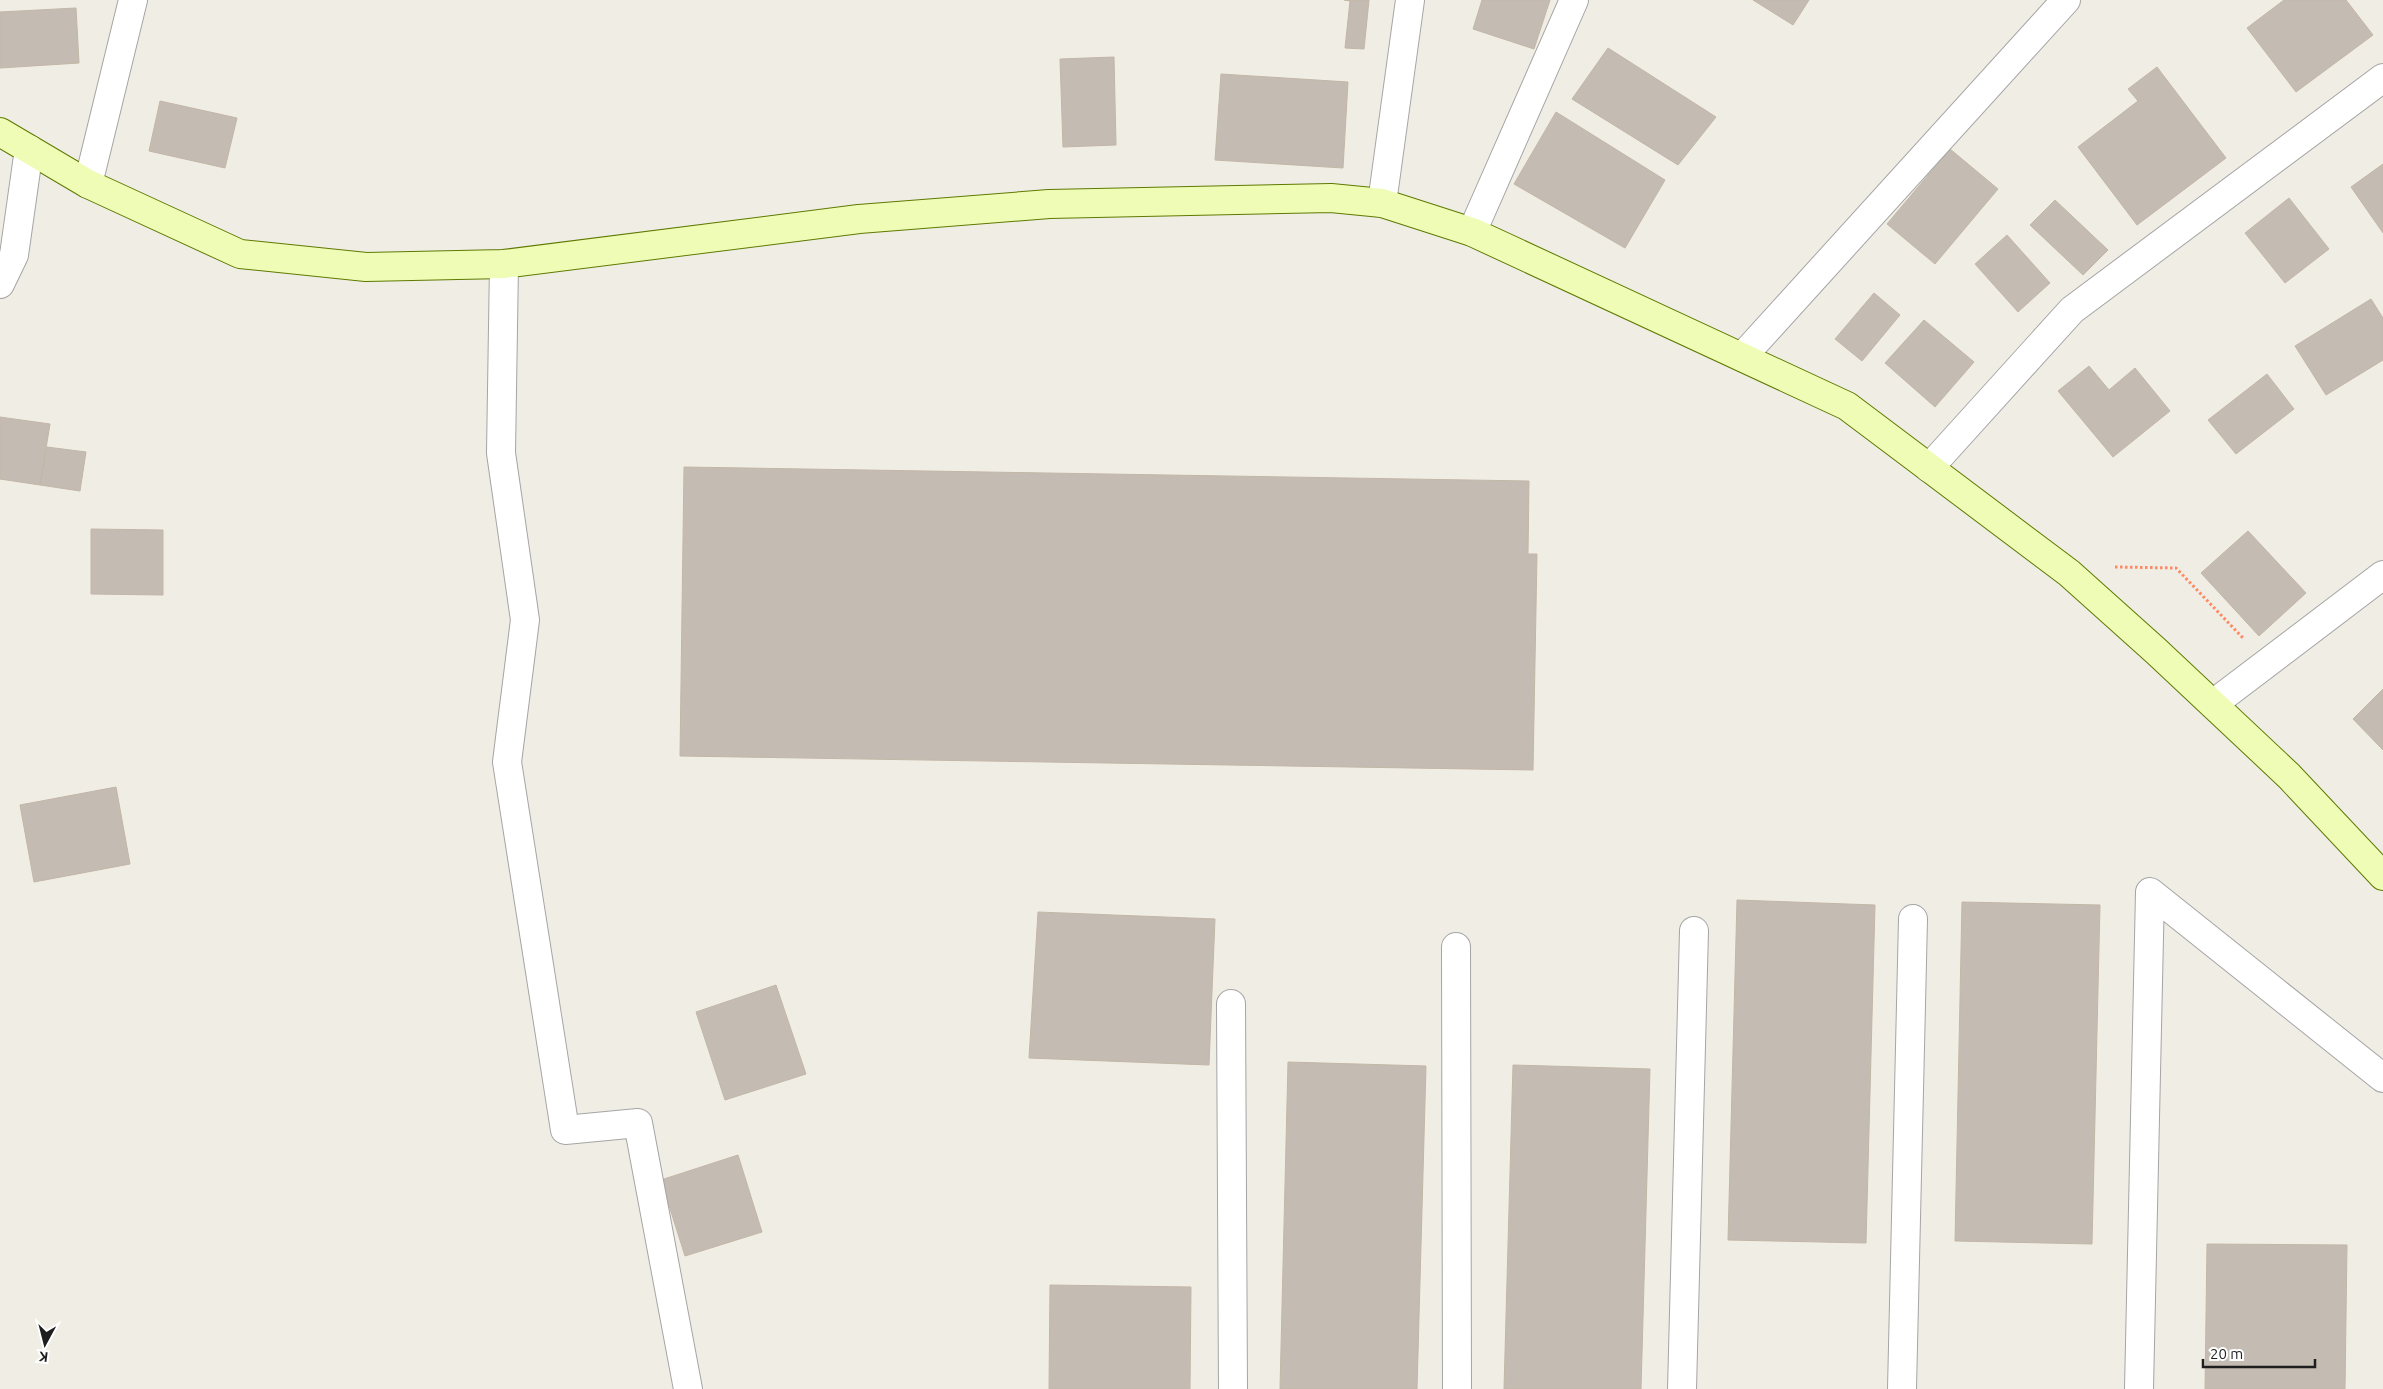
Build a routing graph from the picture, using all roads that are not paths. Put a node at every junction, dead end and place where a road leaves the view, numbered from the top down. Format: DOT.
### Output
graph roads {
  1 [pos="133,0"];
  2 [pos="1410,0"];
  3 [pos="1574,0"];
  4 [pos="2066,0"];
  5 [pos="2383,78"];
  6 [pos="0,132"];
  7 [pos="29,149"];
  8 [pos="88,184"];
  9 [pos="1382,203"];
  10 [pos="1472,232"];
  11 [pos="504,264"];
  12 [pos="0,284"];
  13 [pos="1742,357"];
  14 [pos="1929,468"];
  15 [pos="2383,575"];
  16 [pos="2213,704"];
  17 [pos="2383,876"];
  18 [pos="1912,919"];
  19 [pos="1694,931"];
  20 [pos="1456,948"];
  21 [pos="1231,1004"];
  22 [pos="2383,1078"];
  23 [pos="688,1389"];
  24 [pos="1233,1389"];
  25 [pos="1457,1389"];
  26 [pos="1682,1389"];
  27 [pos="1902,1389"];
  28 [pos="2139,1389"];
  1 -- 8 [label="street"];
  2 -- 9 [label="street"];
  3 -- 10 [label="street"];
  4 -- 13 [label="street"];
  5 -- 14 [label="street"];
  6 -- 7 [label="street"];
  7 -- 8 [label="street"];
  7 -- 12 [label="street"];
  8 -- 11 [label="street"];
  9 -- 10 [label="street"];
  9 -- 11 [label="street"];
  10 -- 13 [label="street"];
  11 -- 23 [label="street"];
  13 -- 14 [label="street"];
  14 -- 16 [label="street"];
  15 -- 16 [label="street"];
  16 -- 17 [label="street"];
  18 -- 27 [label="street"];
  19 -- 26 [label="street"];
  20 -- 25 [label="street"];
  21 -- 24 [label="street"];
  22 -- 28 [label="street"];
}
